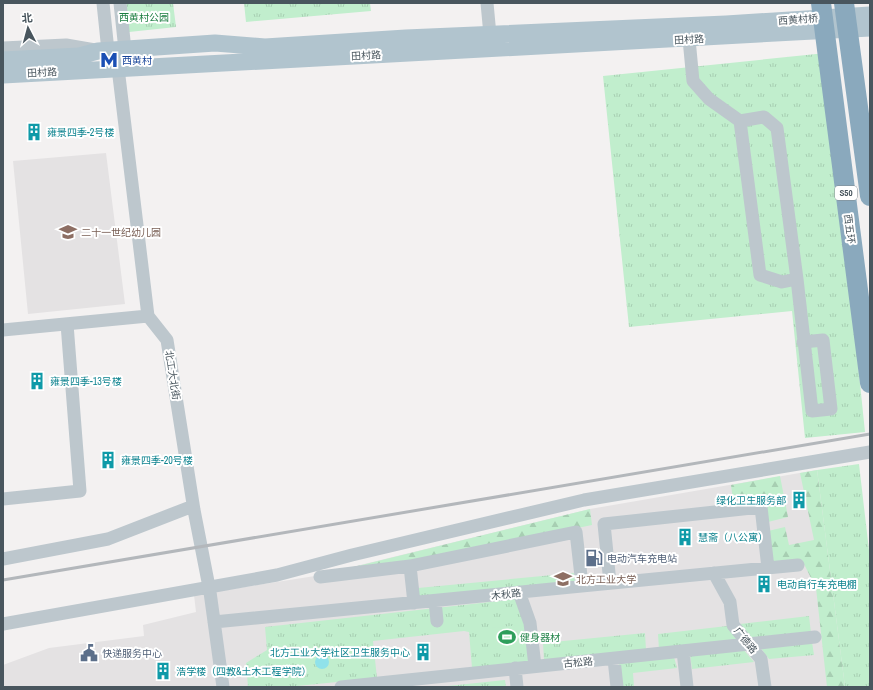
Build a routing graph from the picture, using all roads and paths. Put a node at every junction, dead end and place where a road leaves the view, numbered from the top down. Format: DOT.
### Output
graph roads {
  1 [pos="102,3"];
  2 [pos="120,3"];
  3 [pos="487,3"];
  4 [pos="821,3"];
  5 [pos="844,3"];
  6 [pos="870,15"];
  7 [pos="870,28"];
  8 [pos="727,30"];
  9 [pos="490,35"];
  10 [pos="688,39"];
  11 [pos="3,48"];
  12 [pos="125,50"];
  13 [pos="103,51"];
  14 [pos="3,60"];
  15 [pos="118,68"];
  16 [pos="3,74"];
  17 [pos="740,121"];
  18 [pos="870,196"];
  19 [pos="797,278"];
  20 [pos="148,316"];
  21 [pos="67,324"];
  22 [pos="3,330"];
  23 [pos="803,342"];
  24 [pos="870,383"];
  25 [pos="867,452"];
  26 [pos="3,499"];
  27 [pos="193,506"];
  28 [pos="3,559"];
  29 [pos="798,565"];
  30 [pos="410,566"];
  31 [pos="768,568"];
  32 [pos="714,573"];
  33 [pos="320,577"];
  34 [pos="610,583"];
  35 [pos="582,585"];
  36 [pos="210,590"];
  37 [pos="519,592"];
  38 [pos="435,601"];
  39 [pos="414,603"];
  40 [pos="437,621"];
  41 [pos="214,622"];
  42 [pos="3,624"];
  43 [pos="815,636"];
  44 [pos="749,644"];
  45 [pos="683,651"];
  46 [pos="614,658"];
  47 [pos="535,666"];
  48 [pos="515,668"];
  49 [pos="223,687"];
  50 [pos="341,687"];
  51 [pos="517,687"];
  52 [pos="617,687"];
  53 [pos="688,687"];
  54 [pos="764,687"];
  1 -- 13 [label="street"];
  2 -- 12 [label="street"];
  3 -- 9 [label="street"];
  4 -- 24 [label="highway, 西五环 / S50"];
  5 -- 18 [label="highway, S50"];
  6 -- 8 [label="main road, 西黄村桥"];
  7 -- 8 [label="main road, 西黄村桥"];
  8 -- 9 [label="main road, 田村路"];
  8 -- 10 [label="main road, 田村路"];
  9 -- 12 [label="main road, 田村路"];
  10 -- 15 [label="main road, 田村路"];
  10 -- 17 [label="street"];
  11 -- 13 [label="street"];
  12 -- 13 [label="main road, 田村路"];
  12 -- 15 [label="street"];
  13 -- 14 [label="main road, 田村路"];
  13 -- 15 [label="street"];
  15 -- 16 [label="main road, 田村路"];
  15 -- 20 [label="street"];
  17 -- 19 [label="street"];
  17 -- 19 [label="street"];
  19 -- 23 [label="street"];
  20 -- 21 [label="street"];
  20 -- 27 [label="street, 北工大北街"];
  21 -- 22 [label="street"];
  21 -- 26 [label="street"];
  23 -- 23 [label="street"];
  25 -- 36 [label="street"];
  27 -- 28 [label="street"];
  27 -- 36 [label="street, 北工大北街"];
  29 -- 31 [label="street, 木秋路"];
  30 -- 33 [label="street"];
  30 -- 35 [label="street"];
  30 -- 39 [label="street"];
  31 -- 32 [label="street, 木秋路"];
  31 -- 34 [label="street"];
  32 -- 34 [label="street, 木秋路"];
  32 -- 44 [label="street, 广德路"];
  34 -- 35 [label="street, 木秋路"];
  35 -- 37 [label="street, 木秋路"];
  36 -- 41 [label="street, 北工大北街"];
  36 -- 42 [label="street"];
  37 -- 38 [label="street, 木秋路"];
  37 -- 47 [label="street"];
  38 -- 39 [label="street, 木秋路"];
  38 -- 40 [label="street"];
  39 -- 41 [label="street, 木秋路"];
  41 -- 49 [label="street, 北工大北街"];
  43 -- 44 [label="street, 古松路"];
  44 -- 45 [label="street, 古松路"];
  44 -- 54 [label="street, 广德路"];
  45 -- 46 [label="street, 古松路"];
  45 -- 53 [label="street"];
  46 -- 47 [label="street, 古松路"];
  46 -- 52 [label="street"];
  47 -- 48 [label="street, 古松路"];
  48 -- 50 [label="street, 古松路"];
  48 -- 51 [label="street"];
}
